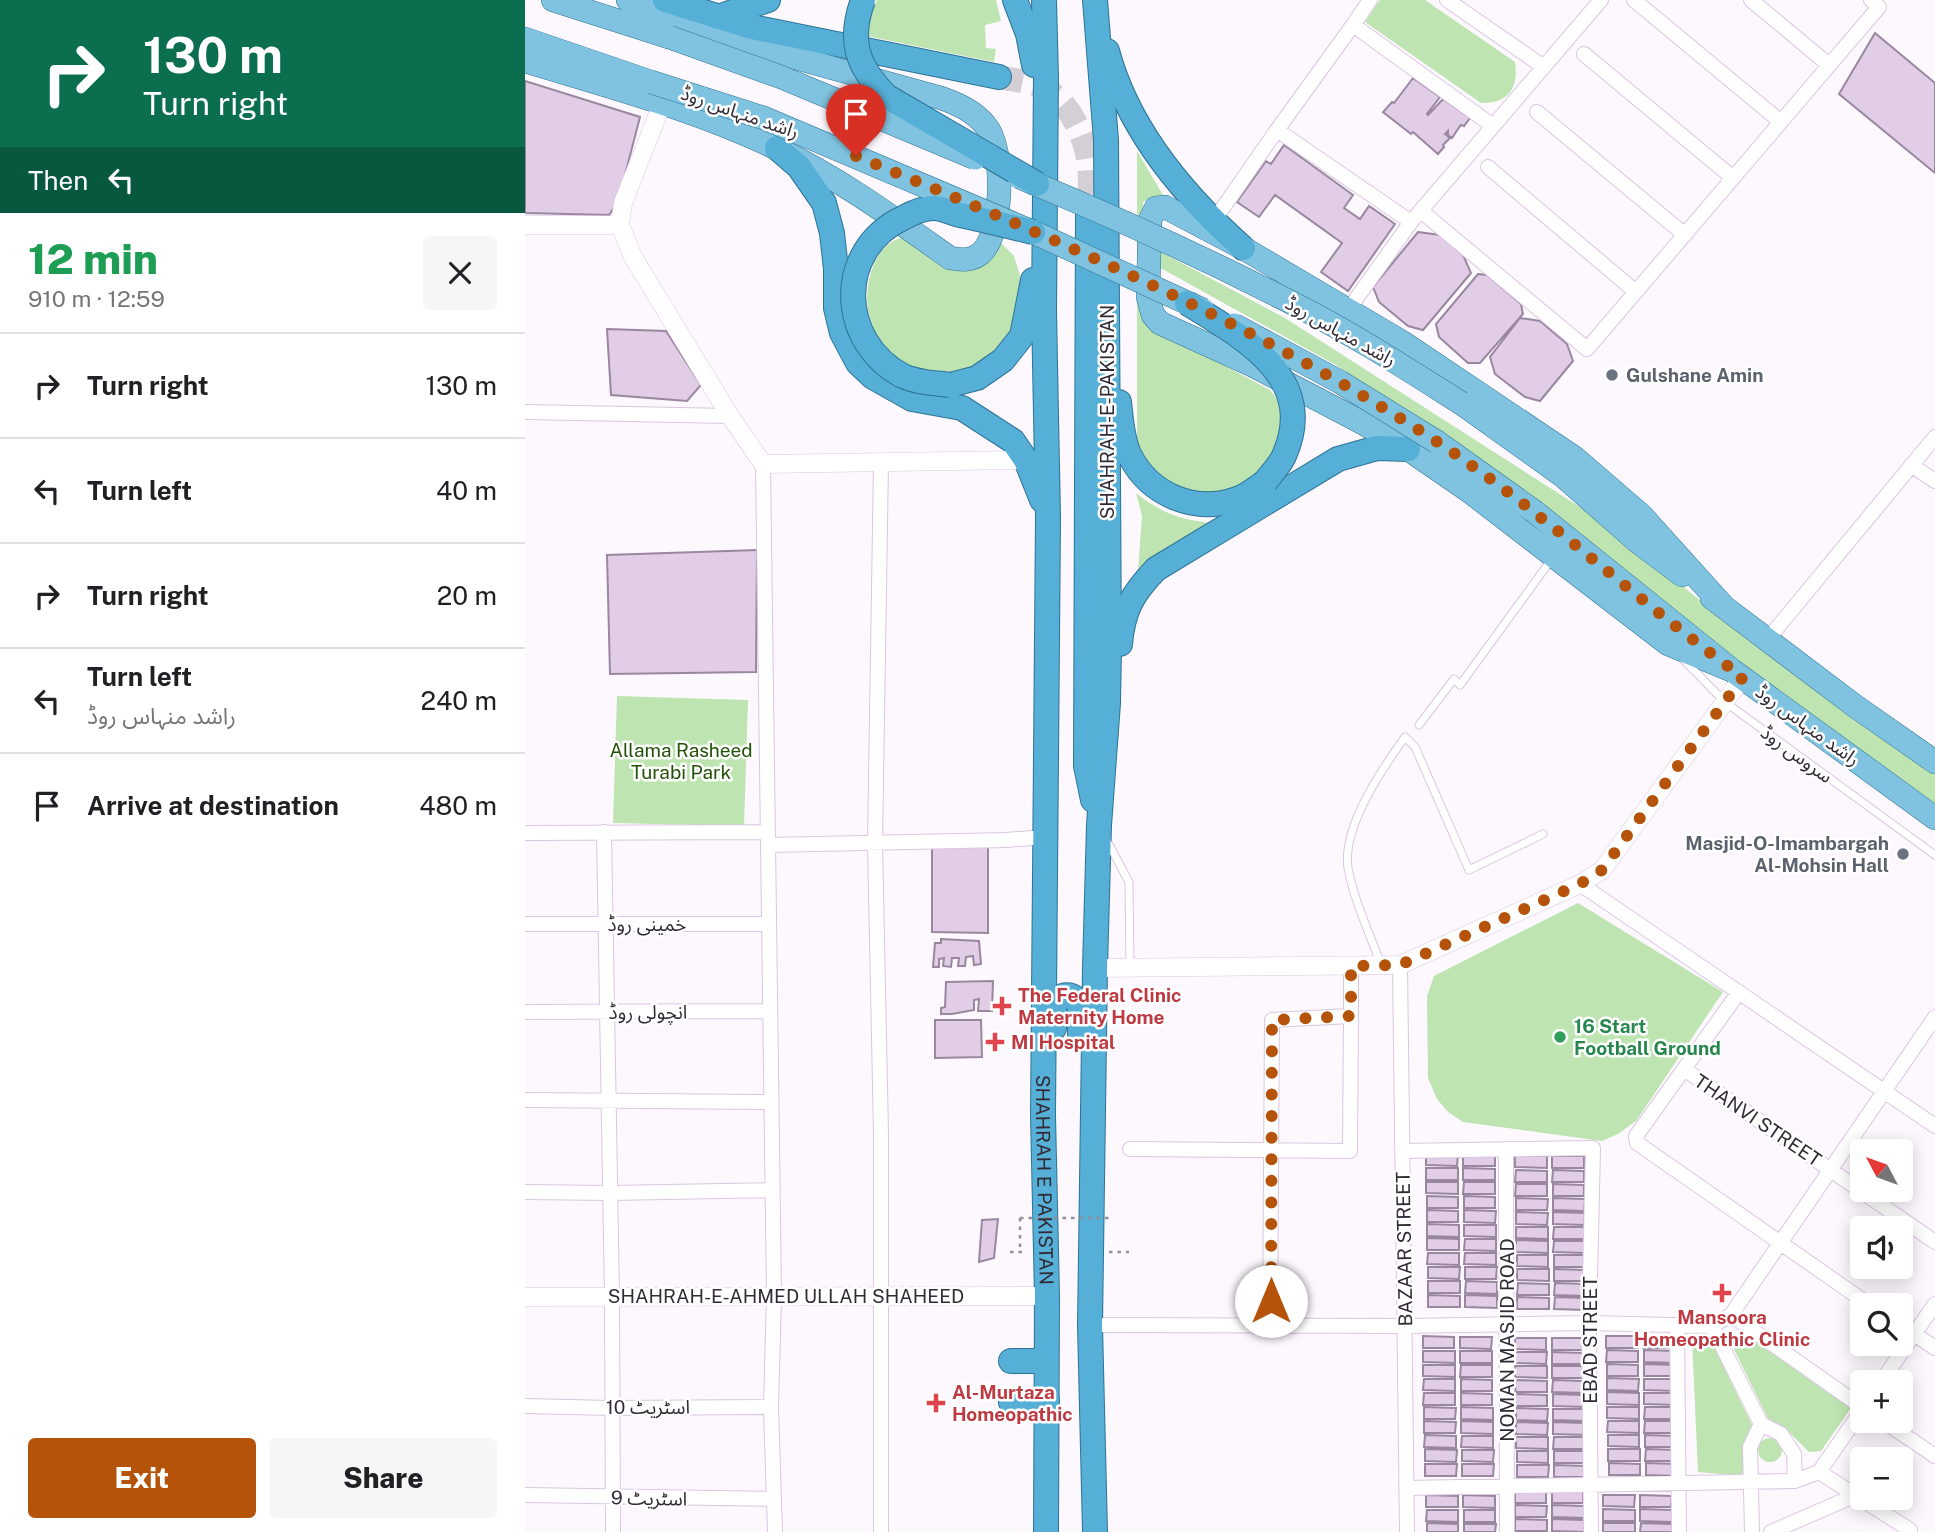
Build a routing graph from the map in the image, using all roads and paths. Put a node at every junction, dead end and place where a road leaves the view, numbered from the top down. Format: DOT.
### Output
graph roads {
  1 [pos="553,0"];
  2 [pos="628,0"];
  3 [pos="665,0"];
  4 [pos="768,0"];
  5 [pos="863,0"];
  6 [pos="1015,0"];
  7 [pos="1044,0"];
  8 [pos="1370,0"];
  9 [pos="1447,0"];
  10 [pos="1601,0"];
  11 [pos="1634,0"];
  12 [pos="1751,0"];
  13 [pos="1871,0"];
  14 [pos="1096,5"];
  15 [pos="718,17"];
  16 [pos="1353,26"];
  17 [pos="525,39"];
  18 [pos="1584,54"];
  19 [pos="525,61"];
  20 [pos="1829,65"];
  21 [pos="1544,67"];
  22 [pos="999,77"];
  23 [pos="662,104"];
  24 [pos="1537,112"];
  25 [pos="1781,122"];
  26 [pos="1493,126"];
  27 [pos="1046,128"];
  28 [pos="1277,130"];
  29 [pos="777,148"];
  30 [pos="1488,167"];
  31 [pos="1733,178"];
  32 [pos="1037,184"];
  33 [pos="1421,211"];
  34 [pos="1088,215"];
  35 [pos="1213,222"];
  36 [pos="1411,222"];
  37 [pos="1039,223"];
  38 [pos="525,225"];
  39 [pos="620,225"];
  40 [pos="1685,234"];
  41 [pos="1243,248"];
  42 [pos="1636,292"];
  43 [pos="1187,303"];
  44 [pos="1348,310"];
  45 [pos="1106,312"];
  46 [pos="525,412"];
  47 [pos="730,416"];
  48 [pos="1935,437"];
  49 [pos="1408,449"];
  50 [pos="1026,460"];
  51 [pos="881,463"];
  52 [pos="763,464"];
  53 [pos="1911,465"];
  54 [pos="1935,481"];
  55 [pos="1048,518"];
  56 [pos="1554,556"];
  57 [pos="1724,607"];
  58 [pos="1767,640"];
  59 [pos="1668,643"];
  60 [pos="1738,674"];
  61 [pos="1725,702"];
  62 [pos="1108,703"];
  63 [pos="1419,725"];
  64 [pos="1935,762"];
  65 [pos="1935,818"];
  66 [pos="1099,825"];
  67 [pos="604,832"];
  68 [pos="525,833"];
  69 [pos="1543,834"];
  70 [pos="1046,837"];
  71 [pos="768,838"];
  72 [pos="875,843"];
  73 [pos="1935,855"];
  74 [pos="1580,884"];
  75 [pos="525,924"];
  76 [pos="604,924"];
  77 [pos="769,924"];
  78 [pos="1400,965"];
  79 [pos="1351,966"];
  80 [pos="1381,966"];
  81 [pos="1095,968"];
  82 [pos="1130,968"];
  83 [pos="1739,992"];
  84 [pos="770,1011"];
  85 [pos="525,1012"];
  86 [pos="607,1012"];
  87 [pos="1351,1016"];
  88 [pos="1935,1017"];
  89 [pos="1684,1069"];
  90 [pos="1885,1091"];
  91 [pos="525,1100"];
  92 [pos="609,1100"];
  93 [pos="771,1102"];
  94 [pos="1043,1115"];
  95 [pos="1935,1125"];
  96 [pos="1130,1149"];
  97 [pos="1506,1149"];
  98 [pos="1270,1150"];
  99 [pos="1402,1151"];
  100 [pos="1093,1163"];
  101 [pos="1831,1169"];
  102 [pos="772,1190"];
  103 [pos="525,1192"];
  104 [pos="610,1193"];
  105 [pos="1111,1218"];
  106 [pos="1935,1242"];
  107 [pos="1780,1244"];
  108 [pos="1020,1252"];
  109 [pos="1852,1293"];
  110 [pos="774,1296"];
  111 [pos="881,1296"];
  112 [pos="1047,1296"];
  113 [pos="525,1297"];
  114 [pos="612,1297"];
  115 [pos="1935,1304"];
  116 [pos="1731,1315"];
  117 [pos="1589,1323"];
  118 [pos="1090,1325"];
  119 [pos="1507,1325"];
  120 [pos="1271,1326"];
  121 [pos="1405,1326"];
  122 [pos="1677,1326"];
  123 [pos="1712,1326"];
  124 [pos="1914,1334"];
  125 [pos="1935,1348"];
  126 [pos="1011,1361"];
  127 [pos="1047,1361"];
  128 [pos="1889,1370"];
  129 [pos="1850,1399"];
  130 [pos="1047,1401"];
  131 [pos="1011,1402"];
  132 [pos="525,1406"];
  133 [pos="771,1407"];
  134 [pos="611,1408"];
  135 [pos="1761,1423"];
  136 [pos="1850,1426"];
  137 [pos="1901,1433"];
  138 [pos="1935,1456"];
  139 [pos="1819,1472"];
  140 [pos="1795,1481"];
  141 [pos="1751,1483"];
  142 [pos="1678,1484"];
  143 [pos="1591,1485"];
  144 [pos="1507,1486"];
  145 [pos="1406,1488"];
  146 [pos="1850,1493"];
  147 [pos="525,1495"];
  148 [pos="614,1497"];
  149 [pos="1850,1498"];
  150 [pos="774,1499"];
  151 [pos="1876,1510"];
  152 [pos="1910,1531"];
  153 [pos="613,1532"];
  154 [pos="775,1532"];
  155 [pos="881,1532"];
  156 [pos="1046,1532"];
  157 [pos="1095,1532"];
  158 [pos="1407,1532"];
  159 [pos="1507,1532"];
  160 [pos="1591,1532"];
  161 [pos="1679,1532"];
  162 [pos="1752,1532"];
  163 [pos="1771,1532"];
  1 -- 32 [label="main road, راشد منہاس روڈ, bridge"];
  2 -- 29 [label="main road"];
  3 -- 15 [label="highway"];
  4 -- 15 [label="highway"];
  5 -- 32 [label="highway, bridge"];
  6 -- 27 [label="highway"];
  7 -- 27 [label="highway"];
  8 -- 16 [label="street"];
  9 -- 21 [label="street"];
  10 -- 21 [label="street"];
  11 -- 25 [label="street"];
  12 -- 20 [label="street"];
  13 -- 20 [label="street"];
  14 -- 35 [label="highway"];
  14 -- 45 [label="highway, SHAHRAH-E-PAKISTAN"];
  15 -- 22 [label="highway"];
  16 -- 26 [label="street"];
  16 -- 28 [label="street"];
  17 -- 37 [label="main road, راشد منہاس روڈ, bridge"];
  18 -- 31 [label="street"];
  19 -- 23 [label="main road"];
  20 -- 25 [label="street"];
  21 -- 26 [label="street"];
  23 -- 29 [label="main road"];
  23 -- 39 [label="street"];
  24 -- 40 [label="street"];
  25 -- 31 [label="street"];
  26 -- 33 [label="street"];
  27 -- 37 [label="highway"];
  28 -- 35 [label="street"];
  28 -- 36 [label="street"];
  29 -- 50 [label="highway"];
  30 -- 42 [label="street"];
  31 -- 40 [label="street"];
  32 -- 57 [label="main road, راشد منہاس روڈ, bridge"];
  33 -- 36 [label="street"];
  33 -- 42 [label="street"];
  34 -- 66 [label="highway"];
  35 -- 41 [label="highway"];
  36 -- 44 [label="street"];
  37 -- 37 [label="highway, bridge"];
  37 -- 43 [label="main road, راشد منہاس روڈ, bridge"];
  37 -- 55 [label="highway"];
  38 -- 39 [label="street"];
  39 -- 47 [label="street"];
  40 -- 42 [label="street"];
  41 -- 44 [label="main road"];
  41 -- 49 [label="main road"];
  43 -- 45 [label="highway, bridge"];
  43 -- 60 [label="main road, راشد منہاس روڈ, bridge"];
  44 -- 57 [label="main road"];
  45 -- 62 [label="highway, SHAHRAH-E-PAKISTAN"];
  46 -- 47 [label="street"];
  47 -- 52 [label="street"];
  48 -- 53 [label="street"];
  49 -- 56 [label="main road"];
  49 -- 62 [label="highway"];
  50 -- 51 [label="street"];
  50 -- 55 [label="highway"];
  51 -- 52 [label="street"];
  51 -- 72 [label="street"];
  52 -- 71 [label="street"];
  53 -- 54 [label="street"];
  53 -- 58 [label="street"];
  55 -- 70 [label="highway, SHAHRAH E PAKISTAN"];
  56 -- 59 [label="main road"];
  56 -- 63 [label="lane"];
  57 -- 58 [label="main road, راشد منہاس روڈ"];
  58 -- 64 [label="main road, راشد منہاس روڈ"];
  59 -- 60 [label="main road"];
  59 -- 61 [label="lane, سروس روڈ"];
  60 -- 61 [label="street"];
  60 -- 65 [label="main road, راشد منہاس روڈ"];
  61 -- 73 [label="lane, سروس روڈ"];
  61 -- 74 [label="street"];
  62 -- 66 [label="highway, SHAHRAH-E-PAKISTAN"];
  66 -- 81 [label="highway"];
  66 -- 82 [label="lane"];
  67 -- 68 [label="street"];
  67 -- 71 [label="street"];
  67 -- 76 [label="street"];
  69 -- 80 [label="lane"];
  70 -- 72 [label="street"];
  70 -- 94 [label="highway, SHAHRAH E PAKISTAN"];
  71 -- 72 [label="street"];
  71 -- 77 [label="street"];
  72 -- 111 [label="street"];
  74 -- 78 [label="street"];
  74 -- 83 [label="street"];
  75 -- 76 [label="street, خمینی روڈ"];
  76 -- 77 [label="street, خمینی روڈ"];
  76 -- 86 [label="street"];
  77 -- 84 [label="street"];
  78 -- 80 [label="street"];
  78 -- 99 [label="street, BAZAAR STREET"];
  79 -- 80 [label="street"];
  79 -- 82 [label="street"];
  79 -- 87 [label="street"];
  81 -- 82 [label="street"];
  81 -- 100 [label="highway"];
  83 -- 89 [label="street"];
  83 -- 90 [label="street"];
  84 -- 86 [label="street, انچولی روڈ"];
  84 -- 93 [label="street"];
  85 -- 86 [label="street, انچولی روڈ"];
  86 -- 92 [label="street"];
  87 -- 98 [label="street"];
  87 -- 98 [label="street"];
  88 -- 90 [label="street"];
  89 -- 101 [label="street, THANVI STREET"];
  89 -- 107 [label="street"];
  90 -- 95 [label="street"];
  90 -- 101 [label="street"];
  91 -- 92 [label="street"];
  92 -- 93 [label="street"];
  92 -- 104 [label="street"];
  93 -- 102 [label="street"];
  94 -- 100 [label="highway"];
  94 -- 112 [label="highway, SHAHRAH E PAKISTAN"];
  96 -- 98 [label="street"];
  97 -- 99 [label="street"];
  97 -- 117 [label="street, EBAD STREET"];
  97 -- 119 [label="street, NOMAN MASJID ROAD"];
  98 -- 120 [label="street"];
  99 -- 121 [label="street, BAZAAR STREET"];
  100 -- 118 [label="highway"];
  101 -- 106 [label="street, THANVI STREET"];
  101 -- 107 [label="street"];
  102 -- 104 [label="street"];
  102 -- 110 [label="street"];
  103 -- 104 [label="street"];
  104 -- 114 [label="street"];
  105 -- 108 [label="path, bridge"];
  107 -- 109 [label="street"];
  107 -- 116 [label="street"];
  110 -- 111 [label="street, SHAHRAH-E-AHMED ULLAH SHAHEED"];
  110 -- 114 [label="street, SHAHRAH-E-AHMED ULLAH SHAHEED"];
  110 -- 133 [label="street"];
  111 -- 112 [label="street, SHAHRAH-E-AHMED ULLAH SHAHEED"];
  111 -- 155 [label="street"];
  112 -- 127 [label="highway, SHAHRAH E PAKISTAN"];
  113 -- 114 [label="street, SHAHRAH-E-AHMED ULLAH SHAHEED"];
  114 -- 134 [label="street"];
  115 -- 124 [label="street"];
  116 -- 123 [label="street"];
  116 -- 129 [label="street"];
  117 -- 119 [label="street"];
  117 -- 122 [label="street"];
  117 -- 143 [label="street, EBAD STREET"];
  118 -- 120 [label="street"];
  118 -- 157 [label="highway"];
  119 -- 121 [label="street"];
  119 -- 144 [label="street, NOMAN MASJID ROAD"];
  120 -- 121 [label="street"];
  121 -- 145 [label="street, BAZAAR STREET"];
  122 -- 123 [label="street"];
  122 -- 142 [label="street"];
  123 -- 135 [label="street"];
  124 -- 125 [label="street"];
  124 -- 128 [label="street"];
  126 -- 127 [label="highway"];
  127 -- 130 [label="highway, SHAHRAH E PAKISTAN"];
  130 -- 131 [label="highway"];
  130 -- 156 [label="highway, SHAHRAH E PAKISTAN"];
  132 -- 134 [label="street, اسٹریٹ 10"];
  133 -- 134 [label="street, اسٹریٹ 10"];
  133 -- 150 [label="street"];
  134 -- 148 [label="street"];
  135 -- 140 [label="street"];
  135 -- 141 [label="street"];
  136 -- 139 [label="street"];
  137 -- 138 [label="street"];
  139 -- 140 [label="street"];
  139 -- 146 [label="street"];
  140 -- 141 [label="street"];
  141 -- 142 [label="street"];
  141 -- 162 [label="street"];
  142 -- 143 [label="street"];
  142 -- 161 [label="street"];
  143 -- 144 [label="street"];
  143 -- 160 [label="street, EBAD STREET"];
  144 -- 145 [label="street"];
  144 -- 159 [label="street, NOMAN MASJID ROAD"];
  145 -- 158 [label="street, BAZAAR STREET"];
  147 -- 148 [label="street, اسٹریٹ 9"];
  148 -- 150 [label="street, اسٹریٹ 9"];
  148 -- 153 [label="street"];
  149 -- 163 [label="street"];
  150 -- 154 [label="street"];
  151 -- 152 [label="street"];
}
